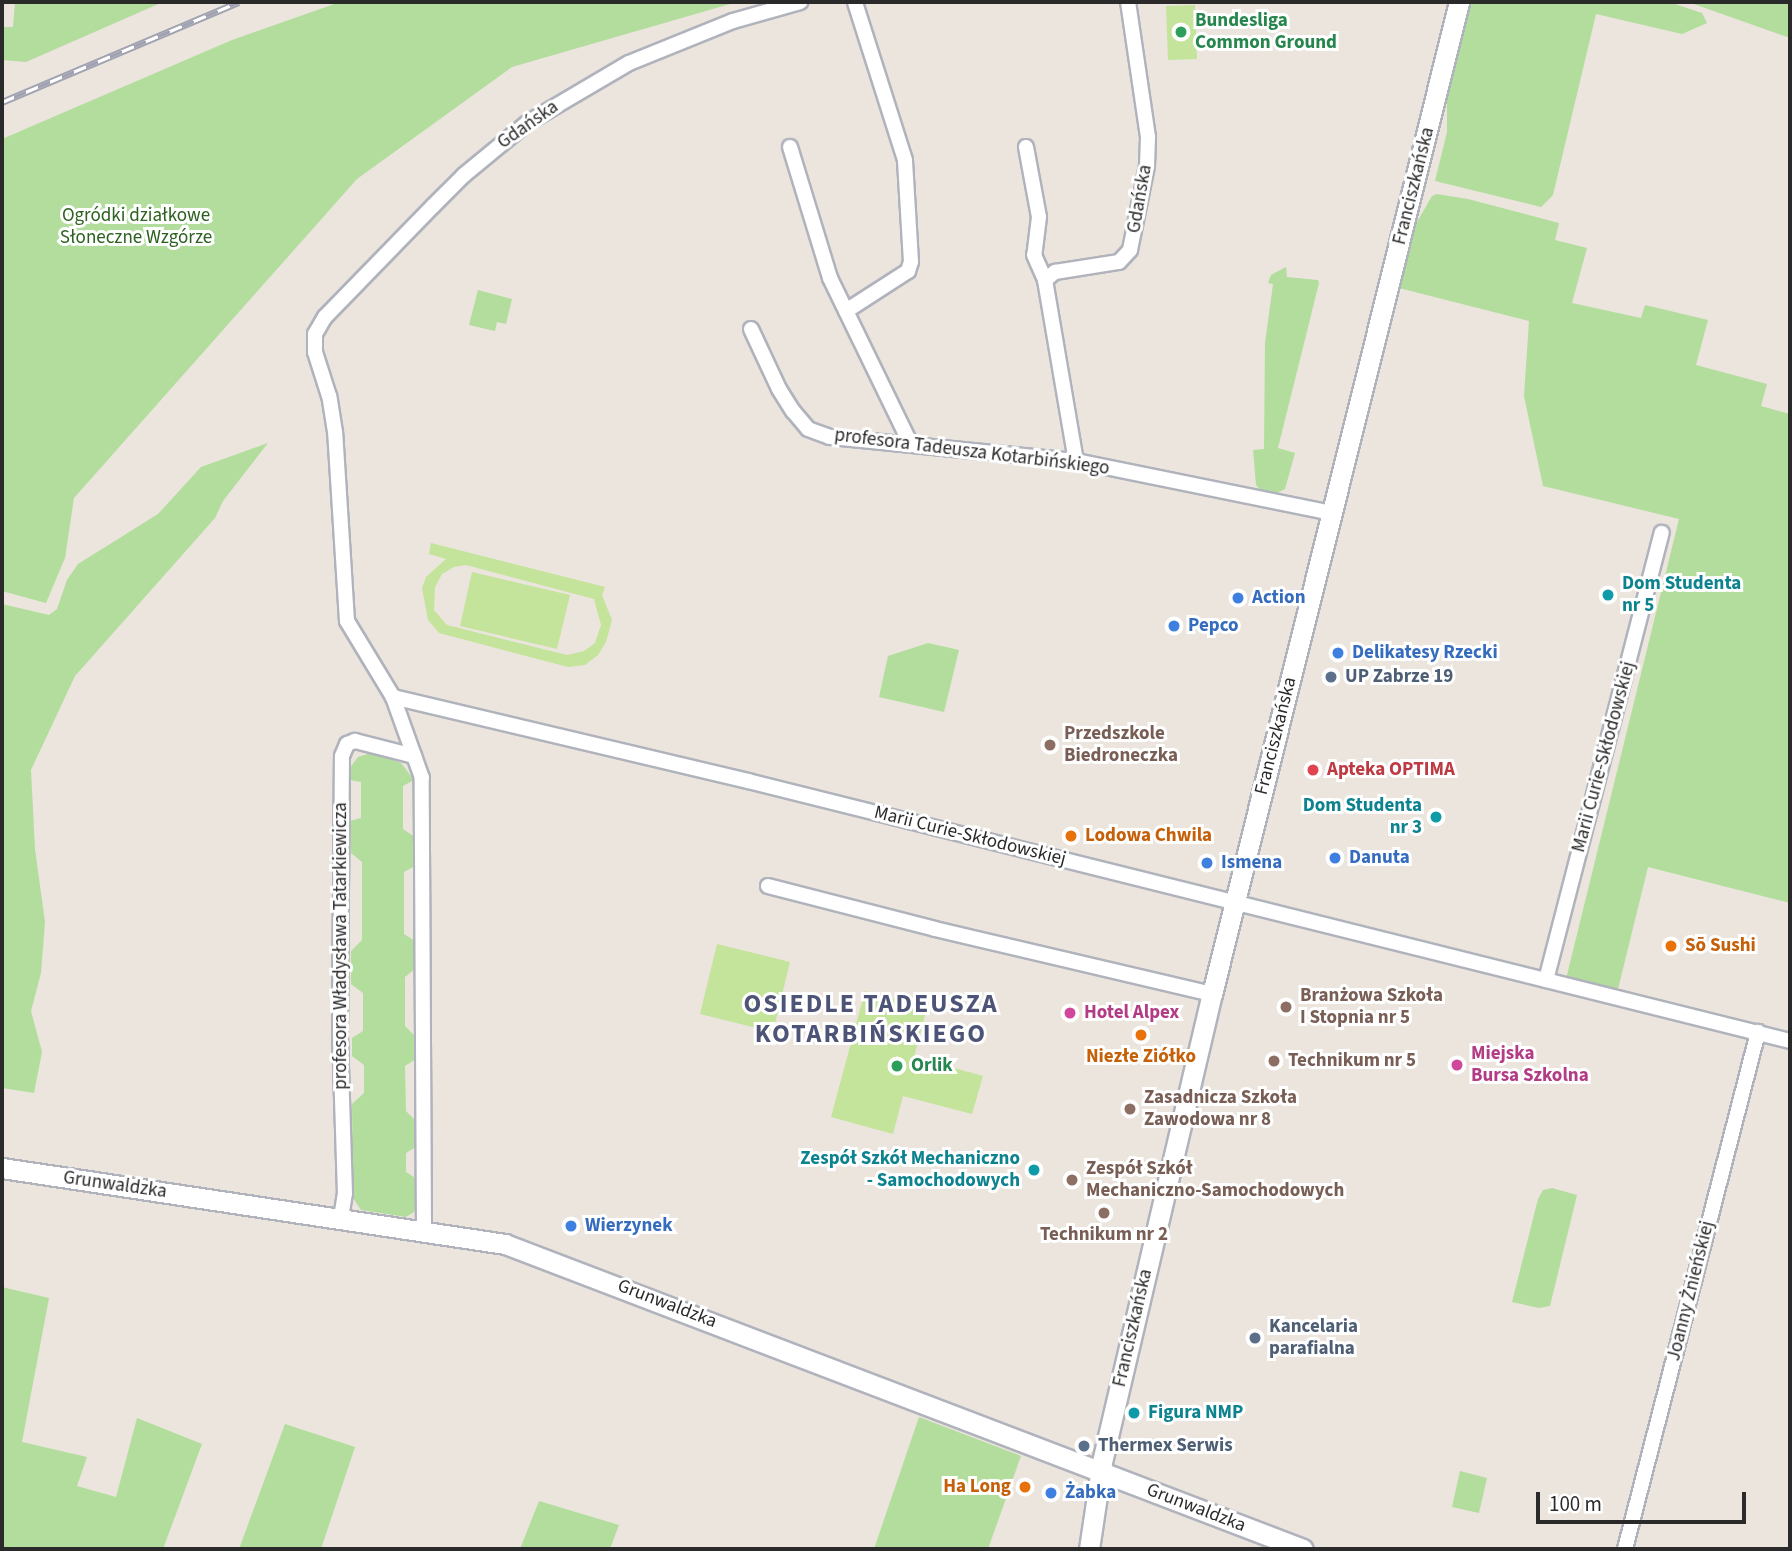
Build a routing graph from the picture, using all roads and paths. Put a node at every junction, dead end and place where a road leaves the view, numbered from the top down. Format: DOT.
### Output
graph roads {
  1 [pos="800,2"];
  2 [pos="855,2"];
  3 [pos="1128,2"];
  4 [pos="1459,2"];
  5 [pos="1026,147"];
  6 [pos="790,148"];
  7 [pos="1045,280"];
  8 [pos="846,311"];
  9 [pos="751,329"];
  10 [pos="910,443"];
  11 [pos="1076,461"];
  12 [pos="1332,513"];
  13 [pos="1662,533"];
  14 [pos="393,697"];
  15 [pos="414,756"];
  16 [pos="768,886"];
  17 [pos="1234,901"];
  18 [pos="1546,980"];
  19 [pos="1212,994"];
  20 [pos="1758,1032"];
  21 [pos="1790,1041"];
  22 [pos="2,1168"];
  23 [pos="341,1218"];
  24 [pos="424,1230"];
  25 [pos="1100,1471"];
  26 [pos="1089,1549"];
  27 [pos="1303,1549"];
  28 [pos="1625,1549"];
  1 -- 14 [label="street, Gdańska"];
  2 -- 8 [label="street"];
  3 -- 7 [label="street, Gdańska"];
  4 -- 12 [label="street, Franciszkańska"];
  5 -- 7 [label="street"];
  6 -- 8 [label="street"];
  7 -- 11 [label="street"];
  8 -- 10 [label="street"];
  9 -- 10 [label="street, profesora Tadeusza Kotarbińskiego"];
  10 -- 11 [label="street, profesora Tadeusza Kotarbińskiego"];
  11 -- 12 [label="street, profesora Tadeusza Kotarbińskiego"];
  12 -- 17 [label="street, Franciszkańska"];
  13 -- 18 [label="street, Marii Curie-Skłodowskiej"];
  14 -- 15 [label="street"];
  14 -- 17 [label="street, Marii Curie-Skłodowskiej"];
  15 -- 23 [label="street, profesora Władysława Tatarkiewicza"];
  15 -- 24 [label="street"];
  16 -- 19 [label="street"];
  17 -- 18 [label="street, Marii Curie-Skłodowskiej"];
  17 -- 19 [label="street, Franciszkańska"];
  18 -- 20 [label="street, Marii Curie-Skłodowskiej"];
  19 -- 25 [label="street, Franciszkańska"];
  20 -- 21 [label="street, Marii Curie-Skłodowskiej"];
  20 -- 28 [label="street, Joanny Żnieńskiej"];
  22 -- 23 [label="street, Grunwaldzka"];
  23 -- 24 [label="street, Grunwaldzka"];
  24 -- 25 [label="street, Grunwaldzka"];
  25 -- 26 [label="street, Franciszkańska"];
  25 -- 27 [label="street, Grunwaldzka"];
}
